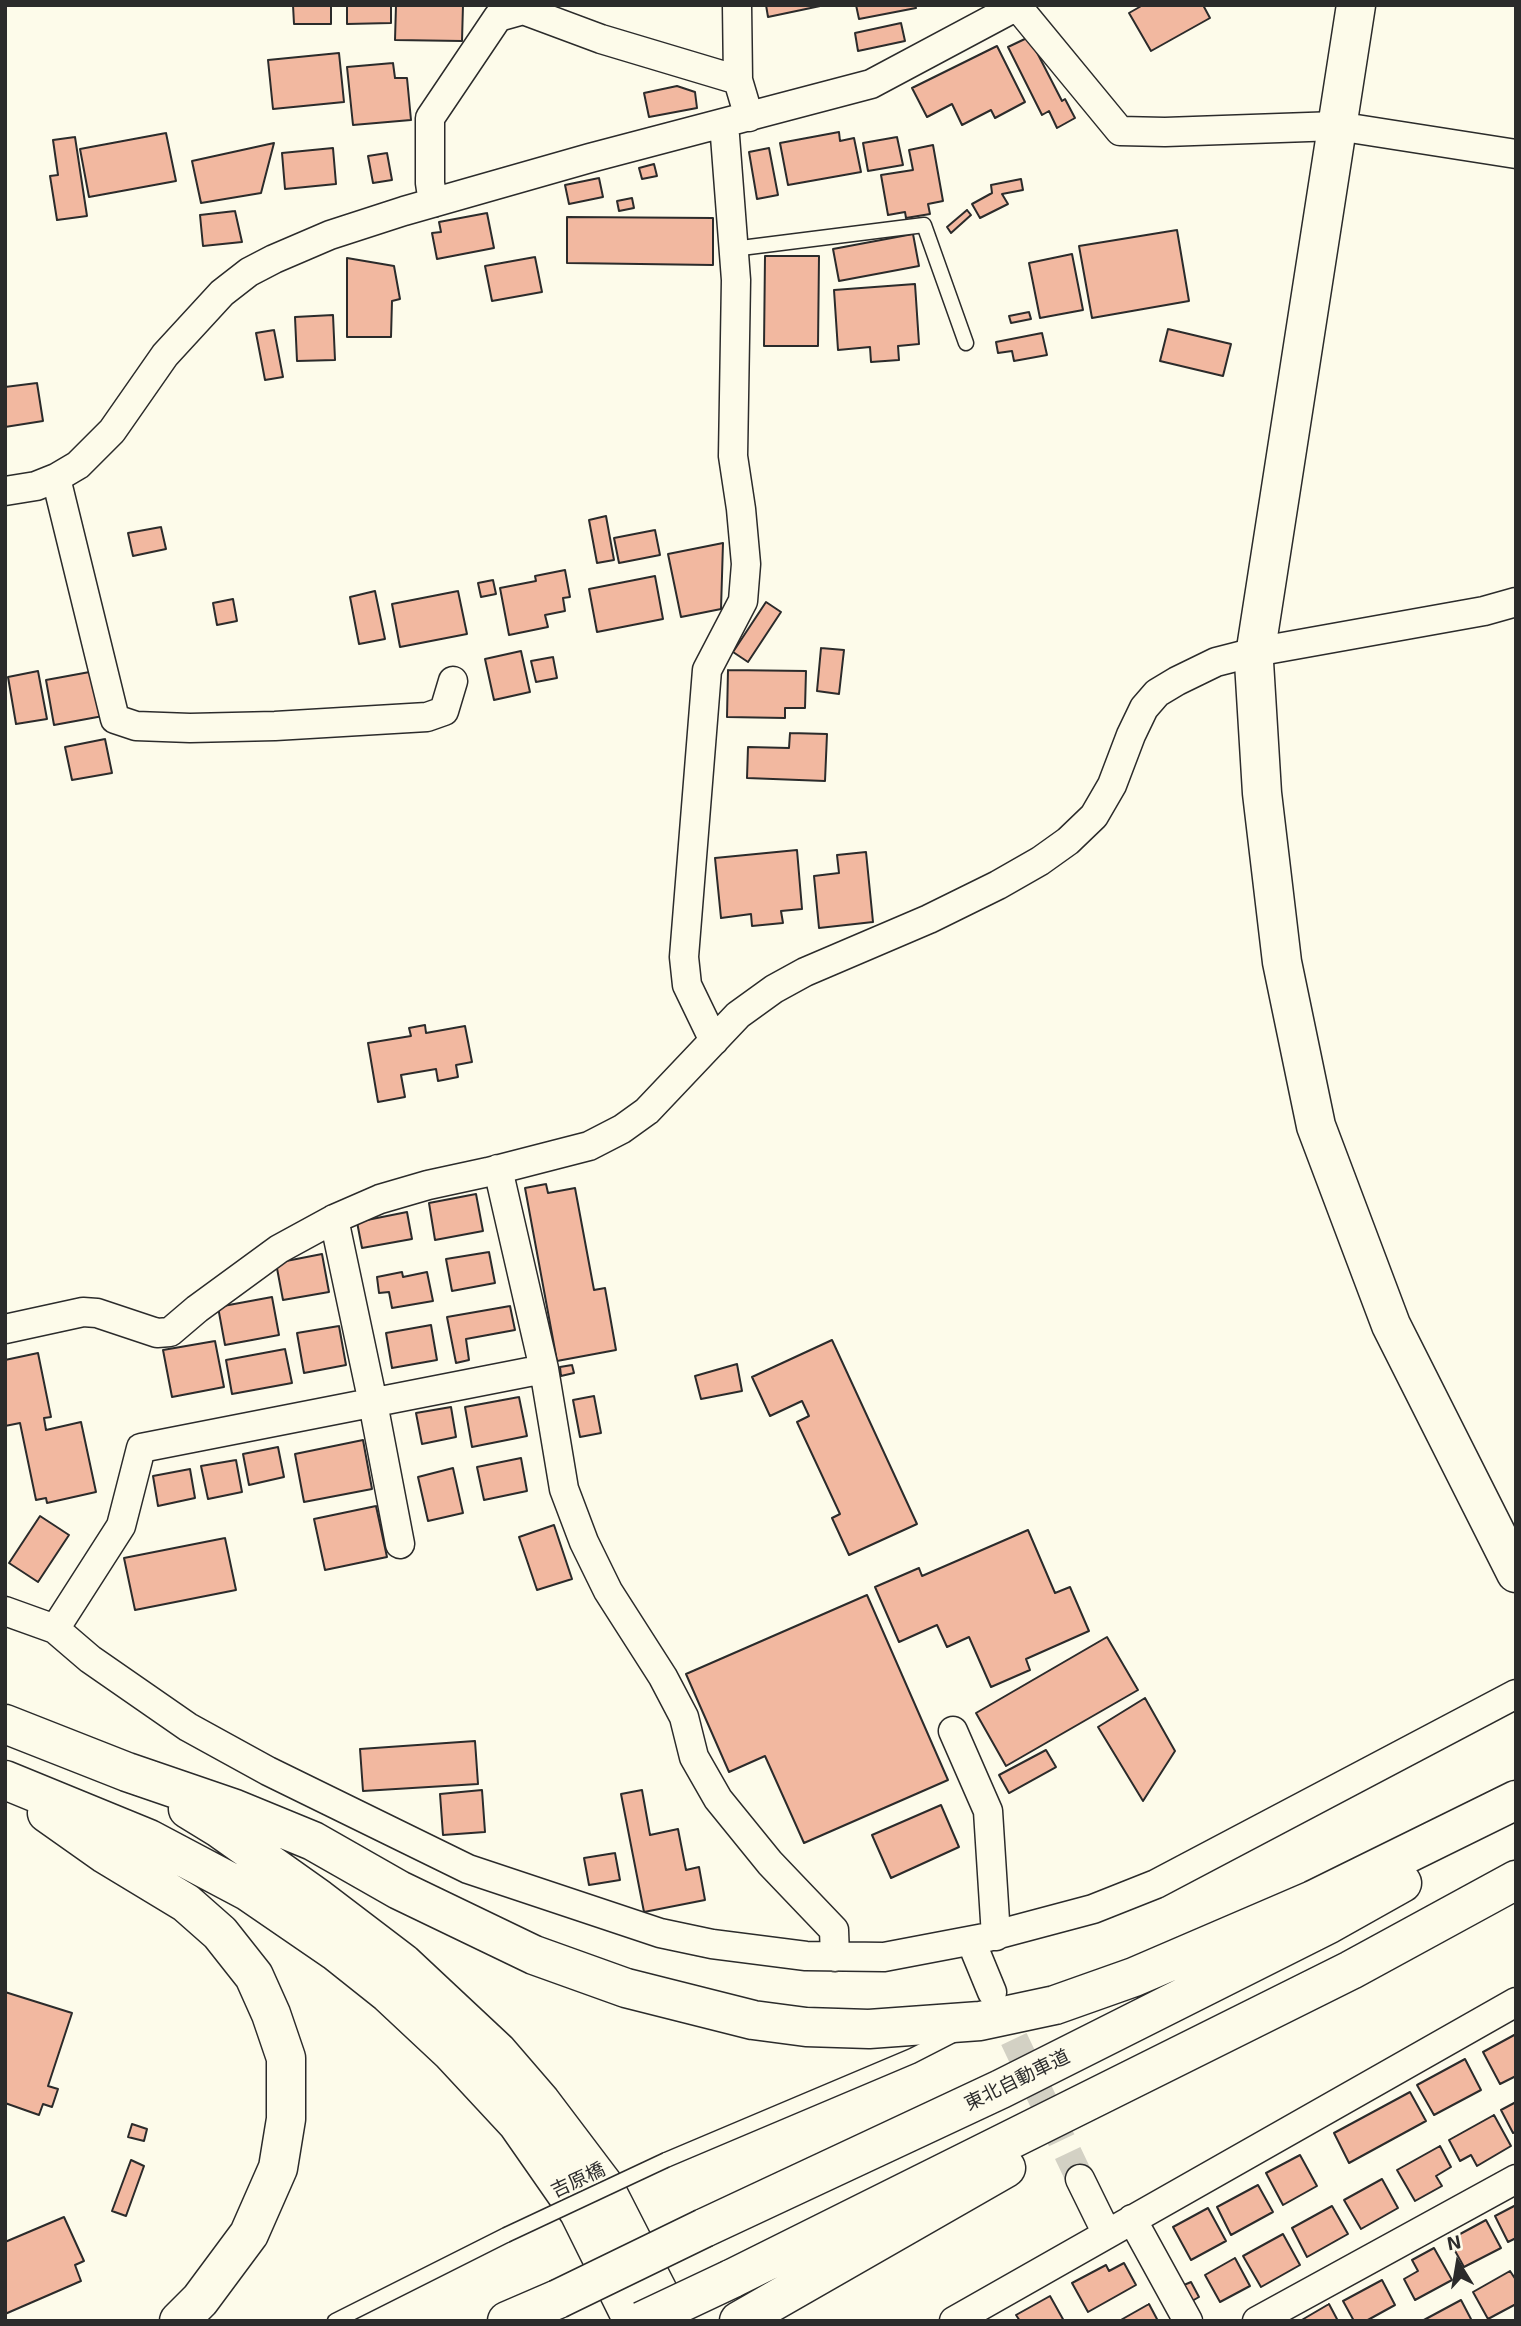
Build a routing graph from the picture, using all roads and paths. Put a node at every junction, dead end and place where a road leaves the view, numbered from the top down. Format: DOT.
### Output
graph roads {
  1 [pos="737,5"];
  2 [pos="1356,5"];
  3 [pos="1018,6"];
  4 [pos="738,80"];
  5 [pos="737,120"];
  6 [pos="1337,126"];
  7 [pos="1516,154"];
  8 [pos="433,203"];
  9 [pos="733,249"];
  10 [pos="966,343"];
  11 [pos="57,478"];
  12 [pos="5,491"];
  13 [pos="1516,602"];
  14 [pos="1255,652"];
  15 [pos="453,681"];
  16 [pos="714,1041"];
  17 [pos="498,1169"];
  18 [pos="334,1220"];
  19 [pos="5,1329"];
  20 [pos="544,1369"];
  21 [pos="373,1403"];
  22 [pos="400,1544"];
  23 [pos="1516,1573"];
  24 [pos="5,1611"];
  25 [pos="55,1629"];
  26 [pos="1516,1694"];
  27 [pos="5,1724"];
  28 [pos="953,1731"];
  29 [pos="127,1772"];
  30 [pos="5,1782"];
  31 [pos="1516,1800"];
  32 [pos="1516,1818"];
  33 [pos="1516,1880"];
  34 [pos="983,1938"];
  35 [pos="835,1957"];
  36 [pos="1351,1970"];
  37 [pos="1516,2002"];
  38 [pos="986,2006"];
  39 [pos="1080,2179"];
  40 [pos="1516,2179"];
  41 [pos="1132,2219"];
  42 [pos="1107,2234"];
  43 [pos="744,2318"];
  44 [pos="179,2321"];
  45 [pos="335,2321"];
  46 [pos="507,2321"];
  47 [pos="633,2321"];
  48 [pos="642,2321"];
  49 [pos="673,2321"];
  50 [pos="954,2321"];
  51 [pos="1188,2321"];
  52 [pos="1257,2321"];
  1 -- 4 [label="street"];
  2 -- 6 [label="main road"];
  3 -- 5 [label="street"];
  3 -- 6 [label="street"];
  4 -- 5 [label="street"];
  4 -- 8 [label="street"];
  5 -- 8 [label="street"];
  5 -- 9 [label="street"];
  6 -- 7 [label="street"];
  6 -- 14 [label="main road"];
  8 -- 11 [label="street"];
  9 -- 10 [label="lane"];
  9 -- 16 [label="street"];
  11 -- 12 [label="street"];
  11 -- 15 [label="street"];
  13 -- 14 [label="street"];
  14 -- 16 [label="street"];
  14 -- 23 [label="main road"];
  16 -- 17 [label="street"];
  17 -- 18 [label="street"];
  17 -- 20 [label="street"];
  18 -- 19 [label="street"];
  18 -- 21 [label="street"];
  20 -- 21 [label="street"];
  20 -- 35 [label="street"];
  21 -- 22 [label="street"];
  21 -- 25 [label="street"];
  24 -- 25 [label="street"];
  25 -- 35 [label="street"];
  26 -- 34 [label="street"];
  27 -- 29 [label="main road"];
  28 -- 34 [label="street"];
  29 -- 38 [label="main road"];
  29 -- 49 [label="main road"];
  30 -- 44 [label="main road"];
  30 -- 47 [label="main road"];
  31 -- 38 [label="main road"];
  32 -- 46 [label="main road, 東北自動車道, bridge"];
  33 -- 36 [label="main road"];
  34 -- 35 [label="street"];
  34 -- 38 [label="street"];
  36 -- 43 [label="main road"];
  36 -- 48 [label="main road, bridge"];
  37 -- 41 [label="street"];
  38 -- 45 [label="lane, 吉原橋, bridge"];
  39 -- 42 [label="street"];
  40 -- 52 [label="street"];
  41 -- 42 [label="street"];
  41 -- 51 [label="street"];
  42 -- 50 [label="street"];
}
